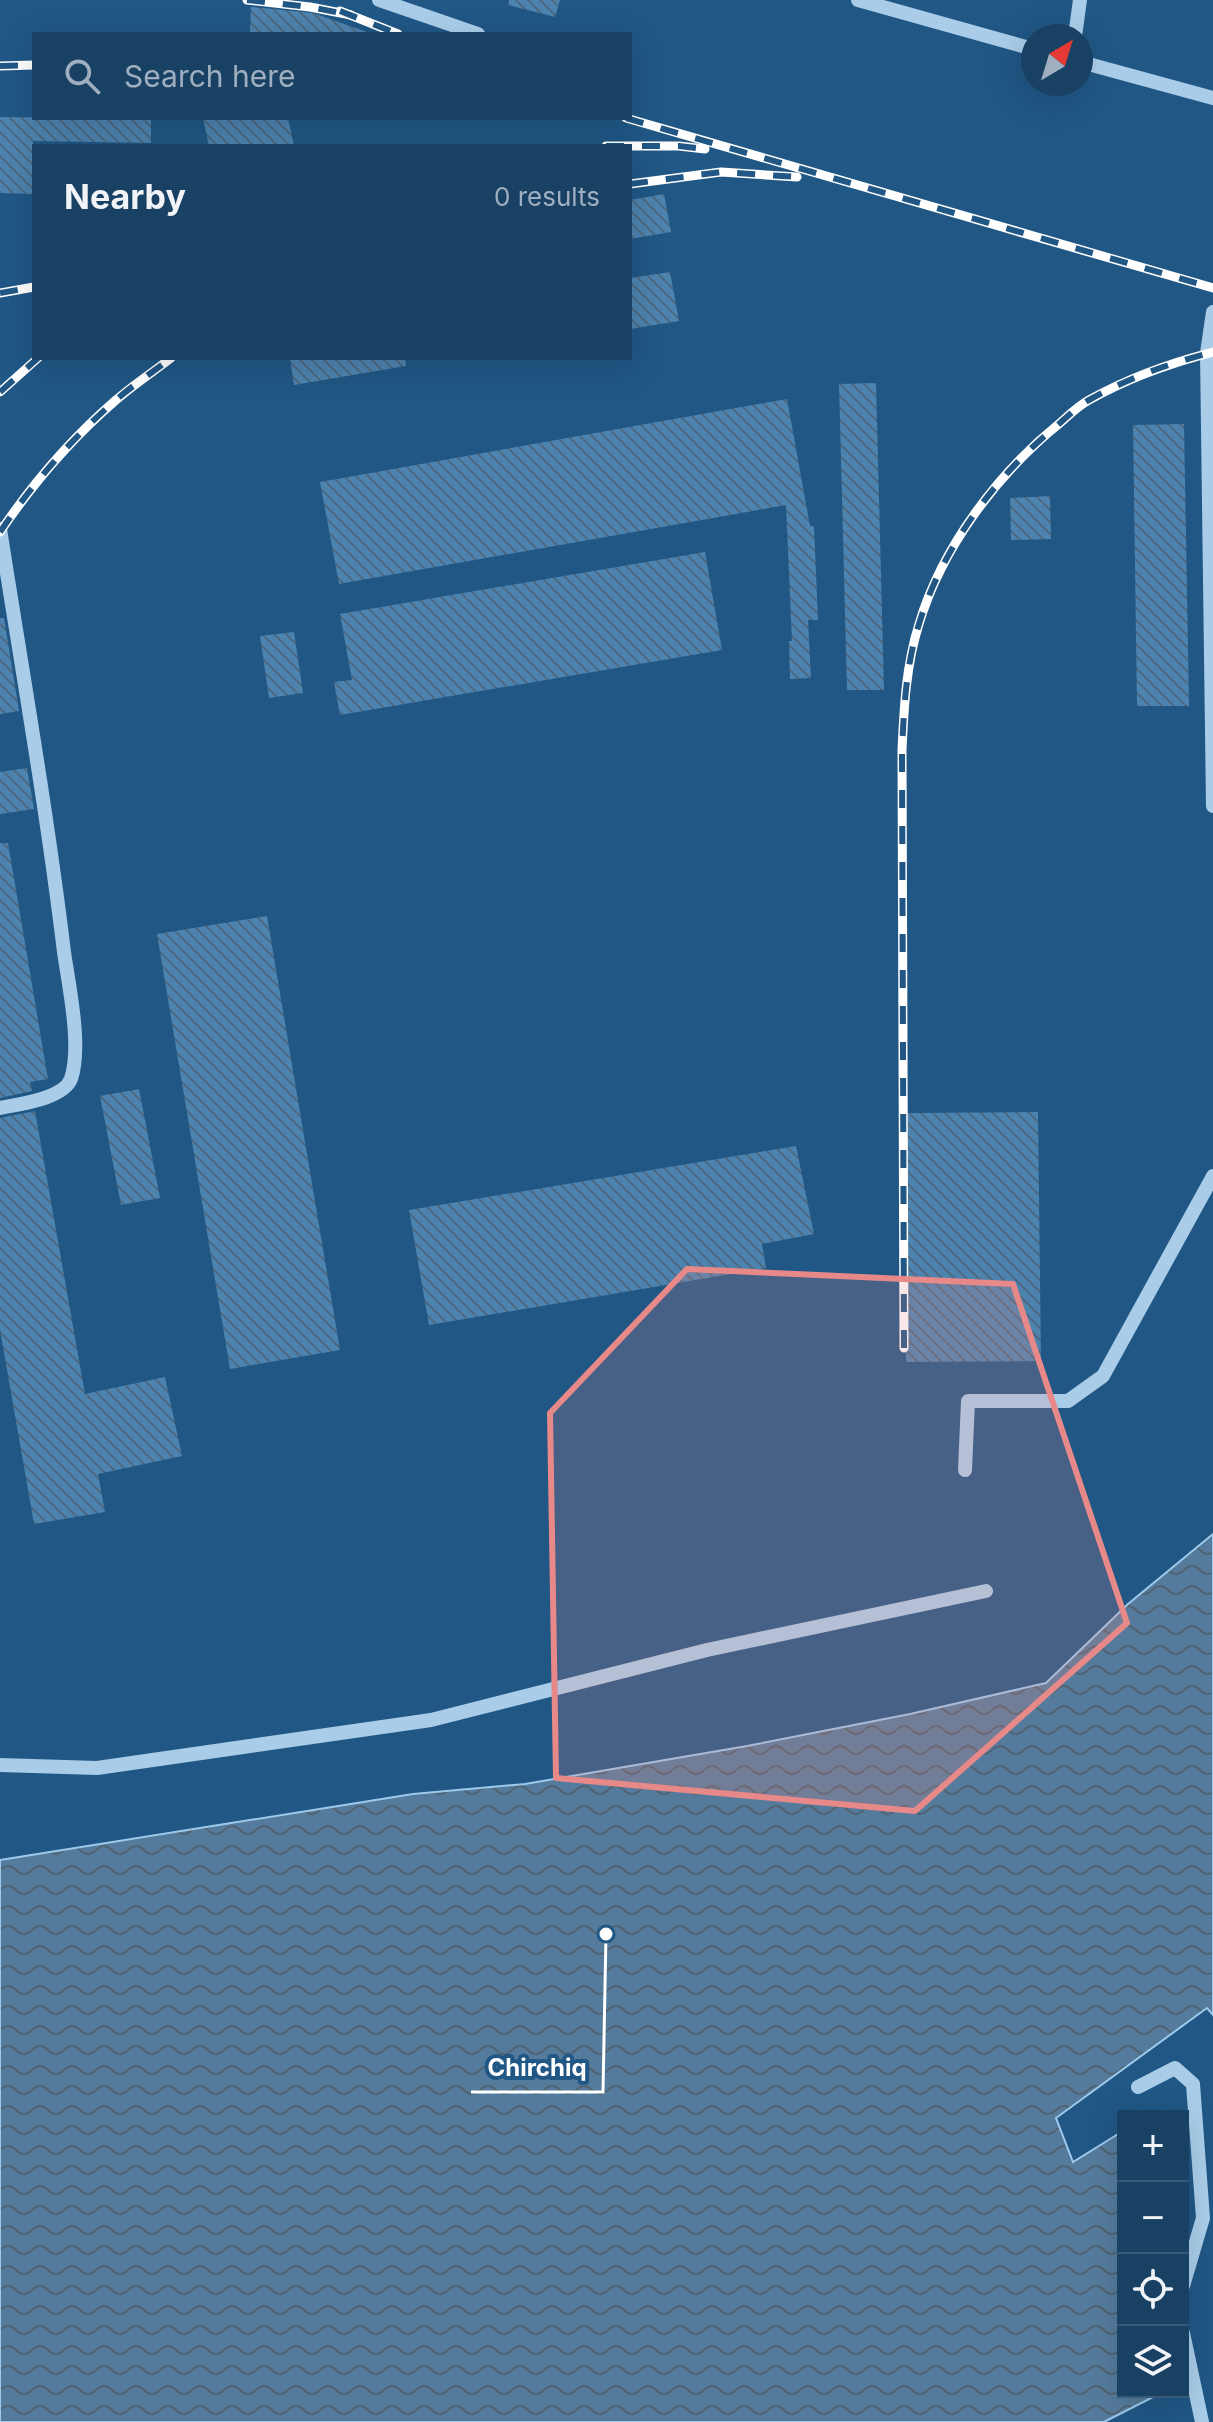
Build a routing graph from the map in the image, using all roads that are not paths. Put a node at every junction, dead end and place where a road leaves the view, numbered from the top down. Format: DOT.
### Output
graph roads {
  1 [pos="379,0"];
  2 [pos="858,0"];
  3 [pos="1080,0"];
  4 [pos="1077,24"];
  5 [pos="472,32"];
  6 [pos="1021,46"];
  7 [pos="1093,65"];
  8 [pos="1213,98"];
  9 [pos="1213,312"];
  10 [pos="0,529"];
  11 [pos="1213,806"];
  12 [pos="0,1108"];
  13 [pos="1213,1176"];
  14 [pos="965,1470"];
  15 [pos="986,1591"];
  16 [pos="0,1765"];
  17 [pos="1138,2087"];
  18 [pos="1189,2266"];
  19 [pos="1189,2361"];
  20 [pos="1202,2422"];
  1 -- 5 [label="lane"];
  2 -- 6 [label="lane"];
  3 -- 4 [label="lane"];
  7 -- 8 [label="lane"];
  9 -- 11 [label="lane"];
  10 -- 12 [label="lane"];
  13 -- 14 [label="lane"];
  15 -- 16 [label="lane"];
  17 -- 18 [label="lane"];
  19 -- 20 [label="lane"];
}
